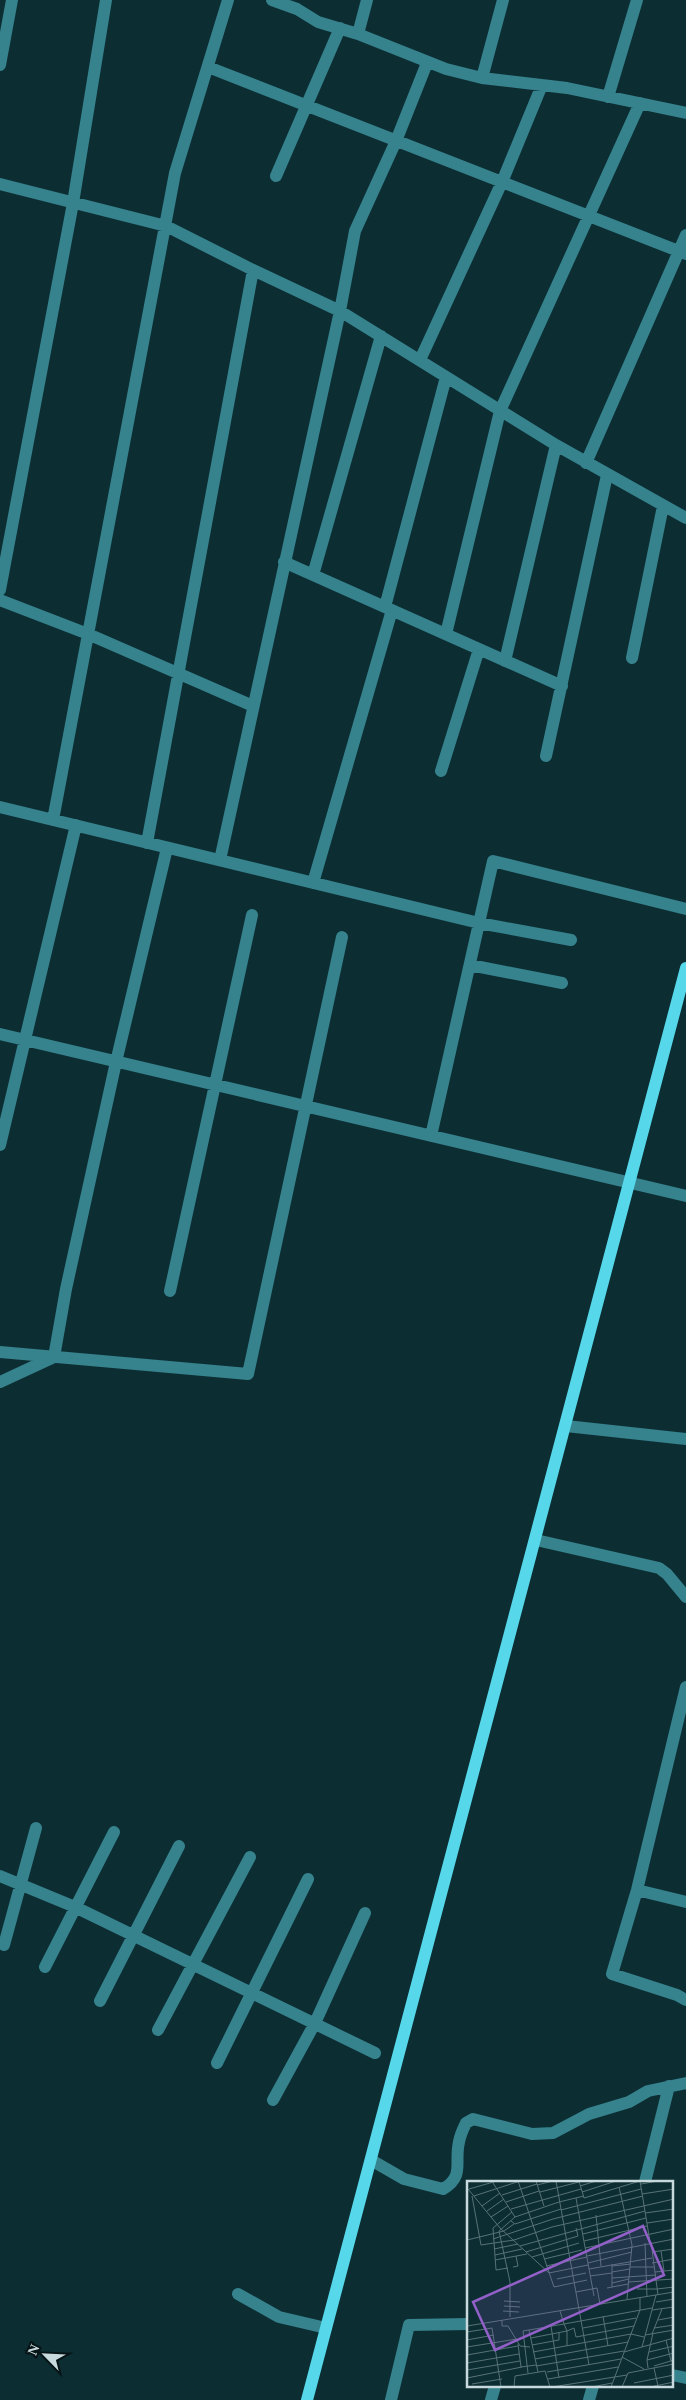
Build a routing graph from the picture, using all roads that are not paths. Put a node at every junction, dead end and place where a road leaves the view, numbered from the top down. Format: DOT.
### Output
graph roads {
  1 [pos="12,0"];
  2 [pos="106,0"];
  3 [pos="227,0"];
  4 [pos="272,0"];
  5 [pos="368,0"];
  6 [pos="503,0"];
  7 [pos="636,0"];
  8 [pos="340,28"];
  9 [pos="358,34"];
  10 [pos="427,63"];
  11 [pos="0,65"];
  12 [pos="208,67"];
  13 [pos="482,78"];
  14 [pos="542,86"];
  15 [pos="608,97"];
  16 [pos="640,103"];
  17 [pos="305,105"];
  18 [pos="686,113"];
  19 [pos="396,141"];
  20 [pos="276,176"];
  21 [pos="502,182"];
  22 [pos="0,184"];
  23 [pos="73,203"];
  24 [pos="589,216"];
  25 [pos="166,226"];
  26 [pos="686,235"];
  27 [pos="682,253"];
  28 [pos="253,270"];
  29 [pos="340,311"];
  30 [pos="381,336"];
  31 [pos="420,360"];
  32 [pos="446,377"];
  33 [pos="500,412"];
  34 [pos="556,445"];
  35 [pos="586,463"];
  36 [pos="607,476"];
  37 [pos="663,506"];
  38 [pos="686,518"];
  39 [pos="284,562"];
  40 [pos="313,575"];
  41 [pos="0,590"];
  42 [pos="0,600"];
  43 [pos="388,609"];
  44 [pos="88,634"];
  45 [pos="446,634"];
  46 [pos="479,649"];
  47 [pos="632,658"];
  48 [pos="505,661"];
  49 [pos="178,675"];
  50 [pos="562,686"];
  51 [pos="253,706"];
  52 [pos="546,756"];
  53 [pos="441,771"];
  54 [pos="0,807"];
  55 [pos="53,820"];
  56 [pos="76,826"];
  57 [pos="148,843"];
  58 [pos="167,848"];
  59 [pos="220,860"];
  60 [pos="313,883"];
  61 [pos="686,909"];
  62 [pos="252,915"];
  63 [pos="479,923"];
  64 [pos="342,937"];
  65 [pos="571,940"];
  66 [pos="470,965"];
  67 [pos="686,968"];
  68 [pos="562,983"];
  69 [pos="0,1034"];
  70 [pos="23,1040"];
  71 [pos="116,1062"];
  72 [pos="214,1085"];
  73 [pos="305,1106"];
  74 [pos="430,1136"];
  75 [pos="0,1145"];
  76 [pos="630,1183"];
  77 [pos="686,1196"];
  78 [pos="170,1291"];
  79 [pos="0,1352"];
  80 [pos="54,1357"];
  81 [pos="0,1382"];
  82 [pos="566,1426"];
  83 [pos="686,1439"];
  84 [pos="536,1540"];
  85 [pos="686,1597"];
  86 [pos="686,1687"];
  87 [pos="36,1828"];
  88 [pos="114,1832"];
  89 [pos="180,1846"];
  90 [pos="250,1857"];
  91 [pos="0,1876"];
  92 [pos="308,1879"];
  93 [pos="22,1883"];
  94 [pos="637,1890"];
  95 [pos="686,1902"];
  96 [pos="76,1907"];
  97 [pos="365,1913"];
  98 [pos="134,1935"];
  99 [pos="4,1945"];
  100 [pos="193,1964"];
  101 [pos="45,1967"];
  102 [pos="253,1993"];
  103 [pos="686,2000"];
  104 [pos="100,2001"];
  105 [pos="315,2023"];
  106 [pos="158,2030"];
  107 [pos="375,2054"];
  108 [pos="217,2064"];
  109 [pos="686,2084"];
  110 [pos="670,2086"];
  111 [pos="686,2090"];
  112 [pos="273,2100"];
  113 [pos="371,2160"];
  114 [pos="645,2181"];
  115 [pos="238,2294"];
  116 [pos="467,2324"];
  117 [pos="326,2328"];
  118 [pos="307,2400"];
  119 [pos="391,2400"];
  1 -- 11 [label="street"];
  2 -- 23 [label="street"];
  3 -- 12 [label="street"];
  4 -- 8 [label="street"];
  5 -- 9 [label="street"];
  6 -- 13 [label="street"];
  7 -- 15 [label="street"];
  8 -- 9 [label="street"];
  8 -- 17 [label="street"];
  9 -- 10 [label="street"];
  10 -- 13 [label="street"];
  10 -- 19 [label="street"];
  12 -- 17 [label="street"];
  12 -- 25 [label="street"];
  13 -- 14 [label="street"];
  14 -- 15 [label="street"];
  14 -- 21 [label="street"];
  15 -- 16 [label="street"];
  16 -- 18 [label="street"];
  16 -- 24 [label="street"];
  17 -- 19 [label="street"];
  17 -- 20 [label="street"];
  19 -- 21 [label="street"];
  19 -- 29 [label="street"];
  21 -- 24 [label="street"];
  21 -- 31 [label="street"];
  22 -- 23 [label="street"];
  23 -- 25 [label="street"];
  23 -- 41 [label="street"];
  24 -- 27 [label="street"];
  24 -- 33 [label="street"];
  25 -- 28 [label="street"];
  25 -- 44 [label="street"];
  26 -- 27 [label="street"];
  27 -- 35 [label="street"];
  28 -- 29 [label="street"];
  28 -- 49 [label="street"];
  29 -- 30 [label="street"];
  29 -- 39 [label="street"];
  30 -- 31 [label="street"];
  30 -- 40 [label="street"];
  31 -- 32 [label="street"];
  32 -- 33 [label="street"];
  32 -- 43 [label="street"];
  33 -- 34 [label="street"];
  33 -- 45 [label="street"];
  34 -- 35 [label="street"];
  34 -- 48 [label="street"];
  35 -- 36 [label="street"];
  36 -- 37 [label="street"];
  36 -- 50 [label="street"];
  37 -- 38 [label="street"];
  37 -- 47 [label="street"];
  39 -- 40 [label="street"];
  39 -- 51 [label="street"];
  40 -- 43 [label="street"];
  42 -- 44 [label="street"];
  43 -- 45 [label="street"];
  43 -- 60 [label="street"];
  44 -- 49 [label="street"];
  44 -- 55 [label="street"];
  45 -- 46 [label="street"];
  46 -- 48 [label="street"];
  46 -- 53 [label="street"];
  48 -- 50 [label="street"];
  49 -- 51 [label="street"];
  49 -- 57 [label="street"];
  50 -- 52 [label="street"];
  51 -- 59 [label="street"];
  54 -- 55 [label="street"];
  55 -- 56 [label="street"];
  56 -- 57 [label="street"];
  56 -- 70 [label="street"];
  57 -- 58 [label="street"];
  58 -- 59 [label="street"];
  58 -- 71 [label="street"];
  59 -- 60 [label="street"];
  60 -- 63 [label="street"];
  61 -- 63 [label="street"];
  62 -- 72 [label="street"];
  63 -- 65 [label="street"];
  63 -- 66 [label="street"];
  64 -- 73 [label="street"];
  66 -- 68 [label="street"];
  66 -- 74 [label="street"];
  67 -- 76 [label="main road"];
  69 -- 70 [label="street"];
  70 -- 71 [label="street"];
  70 -- 75 [label="street"];
  71 -- 72 [label="street"];
  71 -- 80 [label="street"];
  72 -- 73 [label="street"];
  72 -- 78 [label="street"];
  73 -- 74 [label="street"];
  73 -- 80 [label="street"];
  74 -- 76 [label="street"];
  76 -- 77 [label="street"];
  76 -- 82 [label="main road"];
  79 -- 80 [label="street"];
  80 -- 81 [label="street"];
  82 -- 83 [label="street"];
  82 -- 84 [label="main road"];
  84 -- 85 [label="street"];
  84 -- 113 [label="main road"];
  86 -- 94 [label="street"];
  87 -- 93 [label="street"];
  88 -- 96 [label="street"];
  89 -- 98 [label="street"];
  90 -- 100 [label="street"];
  91 -- 93 [label="street"];
  92 -- 102 [label="street"];
  93 -- 96 [label="street"];
  93 -- 99 [label="street"];
  94 -- 95 [label="street"];
  94 -- 103 [label="street"];
  96 -- 98 [label="street"];
  96 -- 101 [label="street"];
  97 -- 105 [label="street"];
  98 -- 100 [label="street"];
  98 -- 104 [label="street"];
  100 -- 102 [label="street"];
  100 -- 106 [label="street"];
  102 -- 105 [label="street"];
  102 -- 108 [label="street"];
  105 -- 107 [label="street"];
  105 -- 112 [label="street"];
  109 -- 110 [label="street"];
  110 -- 111 [label="street"];
  110 -- 113 [label="street"];
  110 -- 114 [label="street"];
  113 -- 117 [label="main road"];
  115 -- 117 [label="street"];
  116 -- 119 [label="street"];
  117 -- 118 [label="main road"];
}
